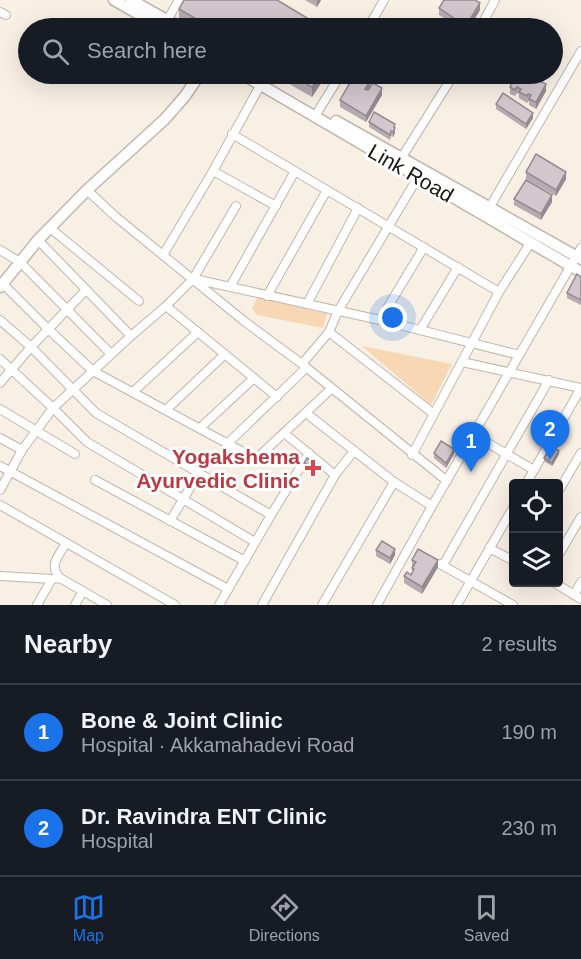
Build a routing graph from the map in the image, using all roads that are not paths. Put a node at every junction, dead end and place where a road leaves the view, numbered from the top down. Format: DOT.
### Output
graph roads {
  1 [pos="114,0"];
  2 [pos="131,0"];
  3 [pos="179,0"];
  4 [pos="384,0"];
  5 [pos="495,0"];
  6 [pos="147,18"];
  7 [pos="152,18"];
  8 [pos="167,18"];
  9 [pos="374,18"];
  10 [pos="485,18"];
  11 [pos="581,51"];
  12 [pos="563,82"];
  13 [pos="193,84"];
  14 [pos="261,84"];
  15 [pos="271,84"];
  16 [pos="335,84"];
  17 [pos="448,84"];
  18 [pos="562,84"];
  19 [pos="317,114"];
  20 [pos="232,134"];
  21 [pos="402,158"];
  22 [pos="213,171"];
  23 [pos="295,171"];
  24 [pos="418,177"];
  25 [pos="87,190"];
  26 [pos="327,190"];
  27 [pos="236,206"];
  28 [pos="276,206"];
  29 [pos="358,208"];
  30 [pos="487,211"];
  31 [pos="388,226"];
  32 [pos="50,228"];
  33 [pos="38,240"];
  34 [pos="531,243"];
  35 [pos="424,247"];
  36 [pos="0,250"];
  37 [pos="163,255"];
  38 [pos="577,257"];
  39 [pos="20,262"];
  40 [pos="459,267"];
  41 [pos="581,272"];
  42 [pos="193,279"];
  43 [pos="1,286"];
  44 [pos="230,287"];
  45 [pos="86,290"];
  46 [pos="499,291"];
  47 [pos="267,296"];
  48 [pos="139,301"];
  49 [pos="307,304"];
  50 [pos="166,306"];
  51 [pos="67,310"];
  52 [pos="338,311"];
  53 [pos="0,320"];
  54 [pos="380,321"];
  55 [pos="48,329"];
  56 [pos="420,330"];
  57 [pos="198,332"];
  58 [pos="328,332"];
  59 [pos="131,336"];
  60 [pos="472,343"];
  61 [pos="31,347"];
  62 [pos="111,354"];
  63 [pos="225,354"];
  64 [pos="519,355"];
  65 [pos="0,359"];
  66 [pos="462,362"];
  67 [pos="304,366"];
  68 [pos="11,369"];
  69 [pos="93,370"];
  70 [pos="509,372"];
  71 [pos="254,378"];
  72 [pos="549,380"];
  73 [pos="0,382"];
  74 [pos="581,388"];
  75 [pos="331,389"];
  76 [pos="72,390"];
  77 [pos="133,392"];
  78 [pos="277,397"];
  79 [pos="53,408"];
  80 [pos="0,409"];
  81 [pos="166,410"];
  82 [pos="306,413"];
  83 [pos="434,414"];
  84 [pos="200,428"];
  85 [pos="36,431"];
  86 [pos="284,433"];
  87 [pos="474,435"];
  88 [pos="0,438"];
  89 [pos="228,443"];
  90 [pos="22,450"];
  91 [pos="354,451"];
  92 [pos="309,453"];
  93 [pos="581,453"];
  94 [pos="75,454"];
  95 [pos="507,454"];
  96 [pos="412,455"];
  97 [pos="0,466"];
  98 [pos="534,470"];
  99 [pos="10,472"];
  100 [pos="199,473"];
  101 [pos="335,475"];
  102 [pos="528,479"];
  103 [pos="95,480"];
  104 [pos="447,481"];
  105 [pos="394,482"];
  106 [pos="563,484"];
  107 [pos="0,490"];
  108 [pos="184,500"];
  109 [pos="0,506"];
  110 [pos="432,506"];
  111 [pos="509,513"];
  112 [pos="271,515"];
  113 [pos="581,517"];
  114 [pos="170,521"];
  115 [pos="255,542"];
  116 [pos="66,543"];
  117 [pos="410,546"];
  118 [pos="489,548"];
  119 [pos="563,548"];
  120 [pos="418,551"];
  121 [pos="509,559"];
  122 [pos="245,561"];
  123 [pos="435,561"];
  124 [pos="443,566"];
  125 [pos="0,576"];
  126 [pos="56,578"];
  127 [pos="470,581"];
  128 [pos="581,582"];
  129 [pos="560,587"];
  130 [pos="228,589"];
  131 [pos="83,591"];
  132 [pos="577,597"];
  133 [pos="37,605"];
  134 [pos="75,605"];
  135 [pos="107,605"];
  136 [pos="175,605"];
  137 [pos="219,605"];
  138 [pos="262,605"];
  139 [pos="322,605"];
  140 [pos="377,605"];
  141 [pos="457,605"];
  142 [pos="513,605"];
  1 -- 6 [label="main road"];
  2 -- 7 [label="main road"];
  3 -- 8 [label="street"];
  4 -- 9 [label="street"];
  5 -- 10 [label="street"];
  11 -- 12 [label="street"];
  13 -- 25 [label="main road"];
  14 -- 19 [label="main road, Link Road"];
  14 -- 20 [label="street"];
  15 -- 19 [label="main road"];
  16 -- 19 [label="street"];
  17 -- 21 [label="street"];
  18 -- 30 [label="street"];
  19 -- 21 [label="main road"];
  19 -- 24 [label="main road, Link Road"];
  20 -- 22 [label="street"];
  20 -- 23 [label="street"];
  21 -- 30 [label="main road"];
  22 -- 28 [label="street"];
  22 -- 37 [label="street"];
  23 -- 26 [label="street"];
  23 -- 28 [label="street"];
  24 -- 30 [label="main road, Link Road"];
  24 -- 31 [label="street"];
  25 -- 32 [label="main road"];
  25 -- 37 [label="street"];
  26 -- 29 [label="street"];
  26 -- 47 [label="street"];
  27 -- 42 [label="street"];
  28 -- 44 [label="street"];
  29 -- 31 [label="street"];
  29 -- 49 [label="street"];
  30 -- 34 [label="main road, Link Road"];
  30 -- 38 [label="main road"];
  31 -- 35 [label="street"];
  31 -- 52 [label="street"];
  32 -- 33 [label="main road"];
  32 -- 48 [label="street"];
  33 -- 39 [label="main road"];
  33 -- 45 [label="street"];
  34 -- 38 [label="main road, Link Road"];
  34 -- 46 [label="street"];
  35 -- 40 [label="street"];
  35 -- 54 [label="street"];
  36 -- 39 [label="street"];
  37 -- 42 [label="street"];
  38 -- 41 [label="main road, Link Road"];
  38 -- 64 [label="street"];
  39 -- 43 [label="main road"];
  39 -- 51 [label="street"];
  40 -- 46 [label="street"];
  40 -- 56 [label="street"];
  42 -- 44 [label="street"];
  42 -- 50 [label="street"];
  42 -- 67 [label="street"];
  43 -- 55 [label="street"];
  44 -- 47 [label="street"];
  45 -- 51 [label="street"];
  45 -- 59 [label="street"];
  46 -- 60 [label="street"];
  47 -- 49 [label="street"];
  49 -- 52 [label="street"];
  50 -- 57 [label="street"];
  50 -- 59 [label="street"];
  51 -- 55 [label="street"];
  51 -- 62 [label="street"];
  52 -- 54 [label="street"];
  52 -- 58 [label="street"];
  53 -- 61 [label="street"];
  54 -- 56 [label="street"];
  55 -- 61 [label="street"];
  55 -- 69 [label="street"];
  56 -- 60 [label="street"];
  57 -- 63 [label="street"];
  57 -- 77 [label="street"];
  58 -- 67 [label="street"];
  58 -- 83 [label="street"];
  59 -- 62 [label="street"];
  60 -- 64 [label="street"];
  60 -- 66 [label="street"];
  61 -- 68 [label="street"];
  61 -- 76 [label="street"];
  62 -- 69 [label="street"];
  63 -- 71 [label="street"];
  63 -- 81 [label="street"];
  64 -- 70 [label="street"];
  65 -- 68 [label="street"];
  66 -- 70 [label="street"];
  66 -- 83 [label="street"];
  67 -- 75 [label="street"];
  67 -- 78 [label="street"];
  68 -- 73 [label="street"];
  68 -- 79 [label="street"];
  69 -- 76 [label="street"];
  69 -- 77 [label="street"];
  70 -- 72 [label="street"];
  70 -- 87 [label="street"];
  71 -- 78 [label="street"];
  71 -- 84 [label="street"];
  72 -- 74 [label="street"];
  72 -- 95 [label="street"];
  74 -- 98 [label="street"];
  75 -- 82 [label="street"];
  75 -- 96 [label="street"];
  76 -- 79 [label="street"];
  76 -- 100 [label="street"];
  77 -- 81 [label="street"];
  78 -- 89 [label="street"];
  79 -- 85 [label="street"];
  79 -- 108 [label="street"];
  80 -- 85 [label="street"];
  81 -- 84 [label="street"];
  82 -- 86 [label="street"];
  82 -- 91 [label="street"];
  83 -- 96 [label="street"];
  84 -- 89 [label="street"];
  85 -- 90 [label="street"];
  85 -- 94 [label="street"];
  86 -- 89 [label="street"];
  86 -- 92 [label="street"];
  87 -- 95 [label="street"];
  87 -- 104 [label="street"];
  88 -- 90 [label="street"];
  90 -- 99 [label="street"];
  91 -- 101 [label="street"];
  91 -- 105 [label="street"];
  92 -- 101 [label="street"];
  92 -- 112 [label="street"];
  93 -- 106 [label="street"];
  95 -- 98 [label="street"];
  95 -- 124 [label="street"];
  96 -- 104 [label="street"];
  97 -- 99 [label="street"];
  98 -- 102 [label="street"];
  99 -- 107 [label="street"];
  99 -- 130 [label="street"];
  100 -- 108 [label="street"];
  100 -- 112 [label="street"];
  101 -- 138 [label="street"];
  103 -- 114 [label="street"];
  104 -- 110 [label="street"];
  105 -- 110 [label="street"];
  105 -- 139 [label="street"];
  108 -- 114 [label="street"];
  108 -- 115 [label="street"];
  109 -- 116 [label="street"];
  110 -- 117 [label="street"];
  111 -- 118 [label="street"];
  112 -- 115 [label="street"];
  113 -- 119 [label="street"];
  114 -- 122 [label="street"];
  115 -- 122 [label="street"];
  116 -- 126 [label="street"];
  116 -- 136 [label="street"];
  117 -- 120 [label="street"];
  117 -- 140 [label="street"];
  118 -- 121 [label="street"];
  118 -- 127 [label="street"];
  122 -- 130 [label="street"];
  123 -- 124 [label="street"];
  124 -- 127 [label="street"];
  125 -- 126 [label="street"];
  126 -- 131 [label="street"];
  126 -- 133 [label="street"];
  127 -- 141 [label="street"];
  127 -- 142 [label="street"];
  128 -- 132 [label="street"];
  129 -- 132 [label="street"];
  130 -- 137 [label="street"];
  131 -- 134 [label="street"];
  131 -- 135 [label="street"];
}
